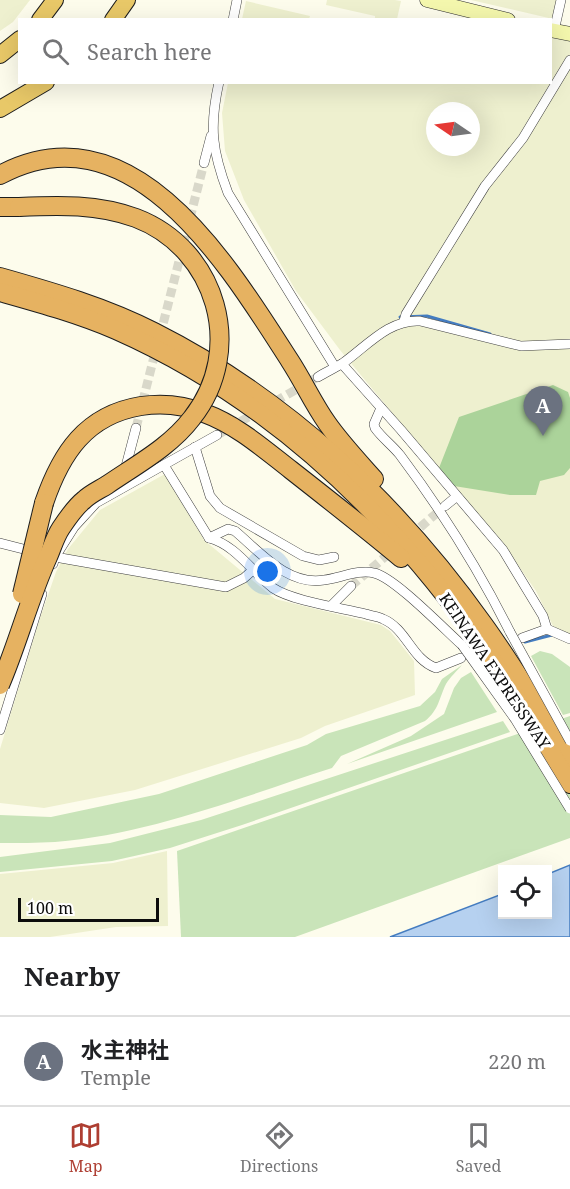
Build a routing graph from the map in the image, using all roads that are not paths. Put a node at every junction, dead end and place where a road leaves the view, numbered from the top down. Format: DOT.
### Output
graph roads {
  1 [pos="55,0"];
  2 [pos="127,0"];
  3 [pos="237,0"];
  4 [pos="427,0"];
  5 [pos="561,0"];
  6 [pos="42,18"];
  7 [pos="114,18"];
  8 [pos="233,18"];
  9 [pos="500,18"];
  10 [pos="552,30"];
  11 [pos="570,34"];
  12 [pos="18,41"];
  13 [pos="0,56"];
  14 [pos="570,60"];
  15 [pos="43,84"];
  16 [pos="219,84"];
  17 [pos="0,109"];
  18 [pos="213,129"];
  19 [pos="204,163"];
  20 [pos="0,175"];
  21 [pos="0,207"];
  22 [pos="0,277"];
  23 [pos="0,292"];
  24 [pos="51,299"];
  25 [pos="404,321"];
  26 [pos="570,344"];
  27 [pos="339,365"];
  28 [pos="318,377"];
  29 [pos="381,408"];
  30 [pos="136,428"];
  31 [pos="217,435"];
  32 [pos="195,447"];
  33 [pos="165,465"];
  34 [pos="120,490"];
  35 [pos="456,497"];
  36 [pos="445,506"];
  37 [pos="209,538"];
  38 [pos="0,543"];
  39 [pos="55,557"];
  40 [pos="334,557"];
  41 [pos="254,569"];
  42 [pos="449,578"];
  43 [pos="351,586"];
  44 [pos="331,606"];
  45 [pos="547,629"];
  46 [pos="522,638"];
  47 [pos="570,639"];
  48 [pos="469,640"];
  49 [pos="461,657"];
  50 [pos="0,683"];
  51 [pos="531,708"];
  52 [pos="0,730"];
  53 [pos="570,741"];
  54 [pos="570,759"];
  55 [pos="570,784"];
  56 [pos="570,809"];
  1 -- 6 [label="highway"];
  2 -- 7 [label="highway"];
  3 -- 8 [label="street"];
  4 -- 9 [label="main road"];
  5 -- 10 [label="street"];
  10 -- 11 [label="main road"];
  12 -- 13 [label="highway"];
  14 -- 25 [label="street"];
  15 -- 17 [label="highway"];
  16 -- 18 [label="street"];
  18 -- 19 [label="street"];
  18 -- 27 [label="street"];
  20 -- 42 [label="highway"];
  21 -- 50 [label="highway, bridge"];
  22 -- 24 [label="highway, KEINAWA EXPRESSWAY"];
  23 -- 24 [label="highway, KEINAWA EXPRESSWAY"];
  24 -- 42 [label="highway, KEINAWA EXPRESSWAY"];
  24 -- 48 [label="highway, KEINAWA EXPRESSWAY"];
  25 -- 26 [label="street"];
  25 -- 27 [label="street"];
  27 -- 28 [label="street"];
  27 -- 29 [label="street"];
  29 -- 35 [label="street"];
  29 -- 53 [label="street, bridge"];
  30 -- 34 [label="street"];
  31 -- 32 [label="street"];
  32 -- 33 [label="street"];
  32 -- 40 [label="street"];
  33 -- 34 [label="street"];
  33 -- 37 [label="street"];
  34 -- 39 [label="street"];
  35 -- 36 [label="street"];
  35 -- 45 [label="street"];
  37 -- 41 [label="street"];
  37 -- 48 [label="street"];
  38 -- 39 [label="street"];
  39 -- 41 [label="street"];
  39 -- 52 [label="street"];
  41 -- 44 [label="street"];
  42 -- 51 [label="highway, KEINAWA EXPRESSWAY"];
  43 -- 44 [label="street"];
  44 -- 49 [label="street"];
  45 -- 46 [label="street"];
  45 -- 47 [label="street"];
  48 -- 50 [label="highway, bridge"];
  48 -- 51 [label="highway, KEINAWA EXPRESSWAY"];
  48 -- 56 [label="street, bridge"];
  51 -- 54 [label="highway, KEINAWA EXPRESSWAY"];
  51 -- 55 [label="highway, KEINAWA EXPRESSWAY"];
}
